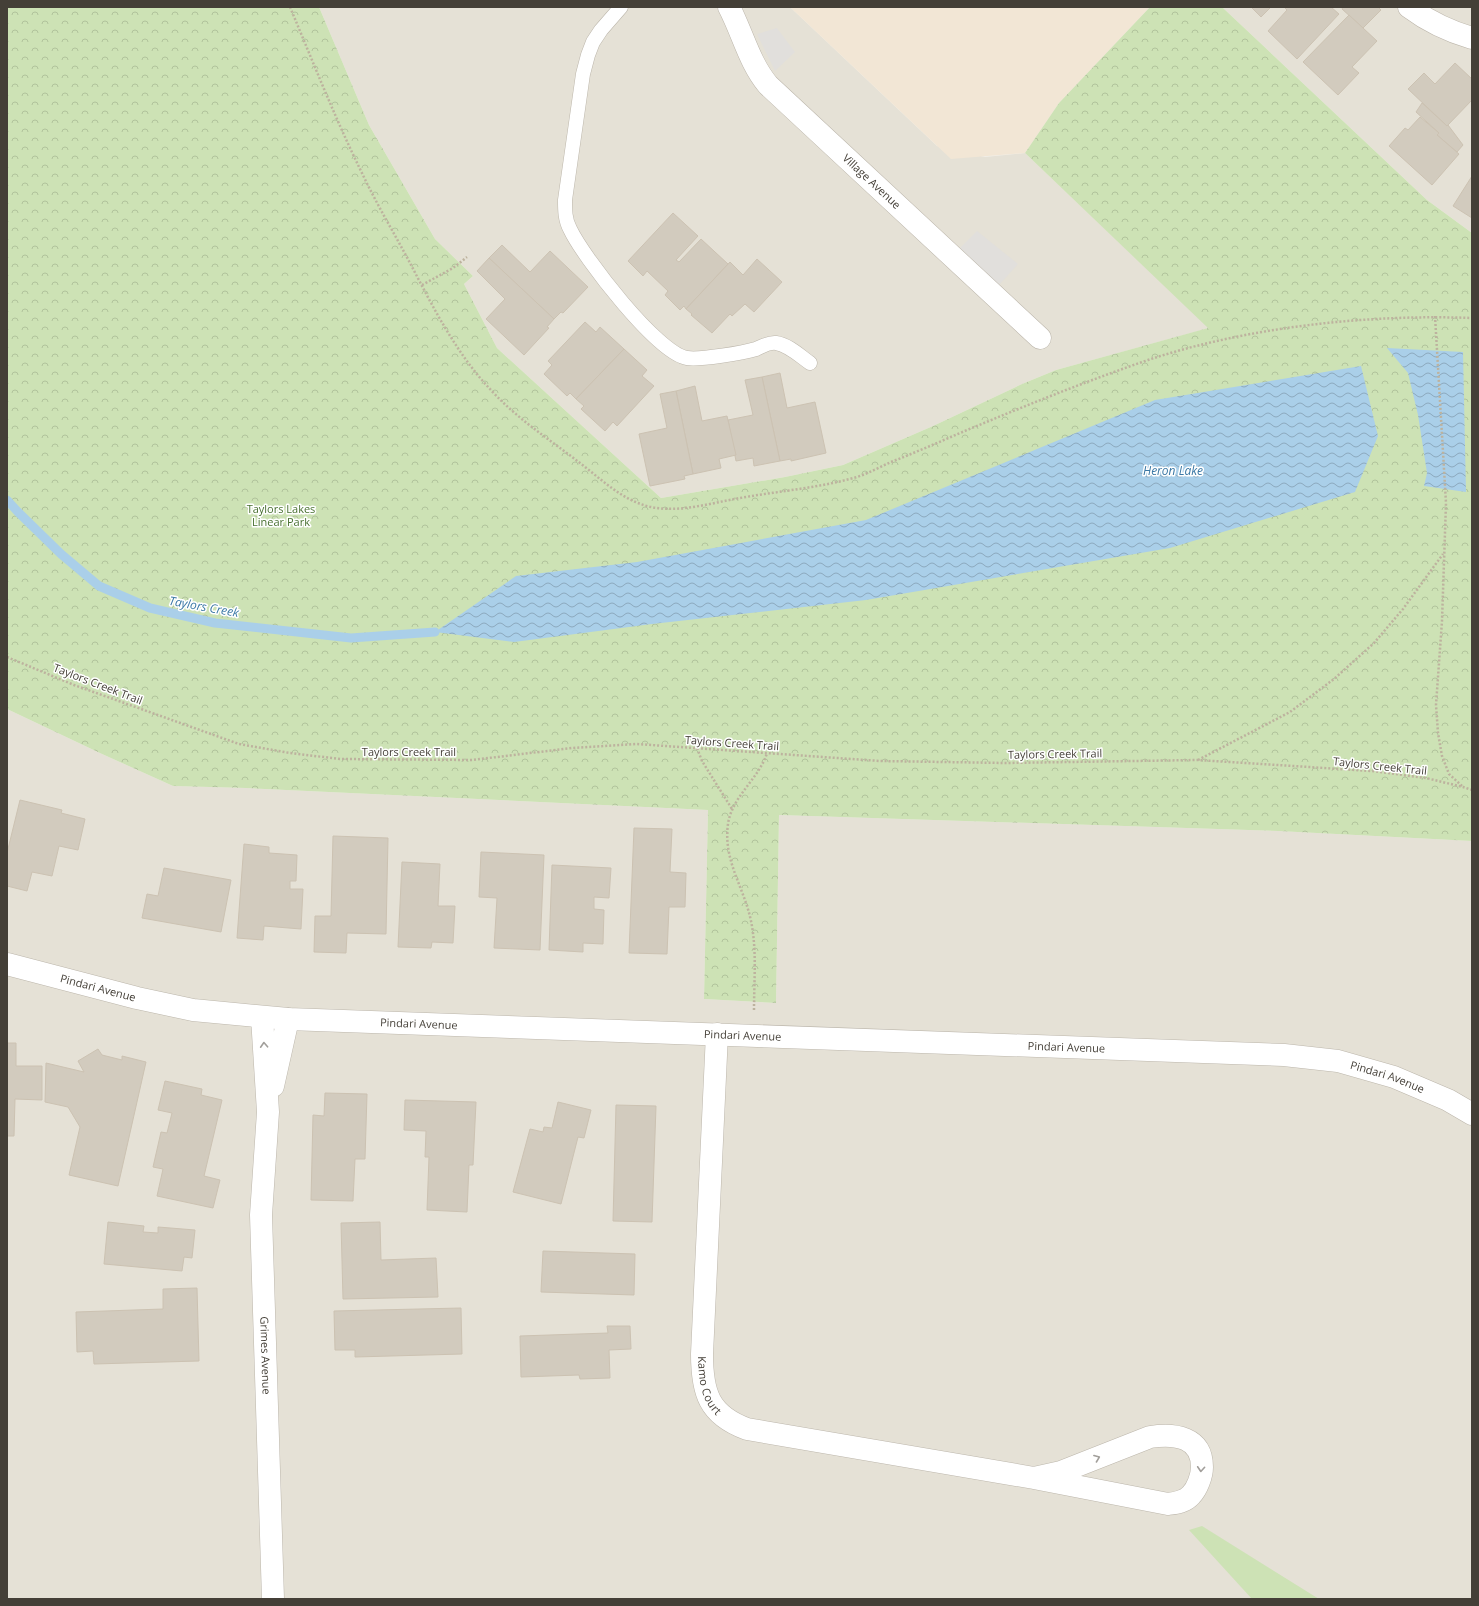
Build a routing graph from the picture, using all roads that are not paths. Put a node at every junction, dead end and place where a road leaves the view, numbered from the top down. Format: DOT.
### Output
graph roads {
  1 [pos="621,7"];
  2 [pos="729,7"];
  3 [pos="1409,7"];
  4 [pos="1472,38"];
  5 [pos="1040,338"];
  6 [pos="810,364"];
  7 [pos="7,964"];
  8 [pos="262,1017"];
  9 [pos="288,1019"];
  10 [pos="717,1034"];
  11 [pos="268,1112"];
  12 [pos="1472,1114"];
  13 [pos="1034,1478"];
  14 [pos="273,1599"];
  1 -- 6 [label="lane"];
  2 -- 5 [label="street, Village Avenue"];
  3 -- 4 [label="street"];
  7 -- 8 [label="street, Pindari Avenue"];
  8 -- 9 [label="street, Pindari Avenue"];
  11 -- 8 [label="street, Grimes Avenue, one-way"];
  9 -- 10 [label="street, Pindari Avenue"];
  9 -- 11 [label="street, Grimes Avenue"];
  10 -- 12 [label="street, Pindari Avenue"];
  10 -- 13 [label="street, Kamo Court"];
  11 -- 14 [label="street, Grimes Avenue"];
  13 -- 13 [label="street, Kamo Court, one-way"];
}
